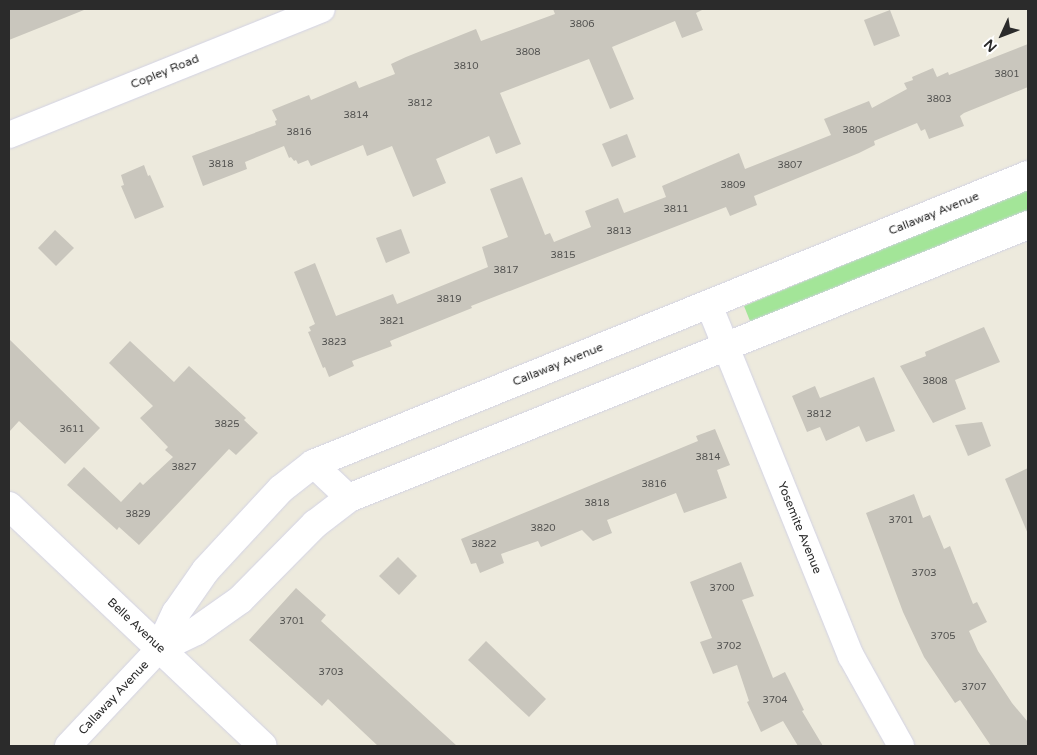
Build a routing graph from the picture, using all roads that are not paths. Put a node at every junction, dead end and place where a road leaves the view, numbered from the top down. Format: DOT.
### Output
graph roads {
  1 [pos="322,9"];
  2 [pos="9,135"];
  3 [pos="1028,175"];
  4 [pos="1028,225"];
  5 [pos="708,305"];
  6 [pos="727,348"];
  7 [pos="313,464"];
  8 [pos="349,498"];
  9 [pos="9,506"];
  10 [pos="160,649"];
  11 [pos="68,746"];
  12 [pos="263,746"];
  13 [pos="901,746"];
  1 -- 2 [label="street, Copley Road"];
  3 -- 5 [label="street, Callaway Avenue"];
  4 -- 6 [label="street, Callaway Avenue"];
  5 -- 6 [label="street, Yosemite Avenue"];
  5 -- 7 [label="street, Callaway Avenue"];
  6 -- 8 [label="street, Callaway Avenue"];
  6 -- 13 [label="street, Yosemite Avenue"];
  7 -- 8 [label="street"];
  7 -- 10 [label="street, Callaway Avenue"];
  8 -- 10 [label="street, Callaway Avenue"];
  9 -- 10 [label="street, Belle Avenue"];
  10 -- 11 [label="street, Callaway Avenue"];
  10 -- 12 [label="street, Belle Avenue"];
}
